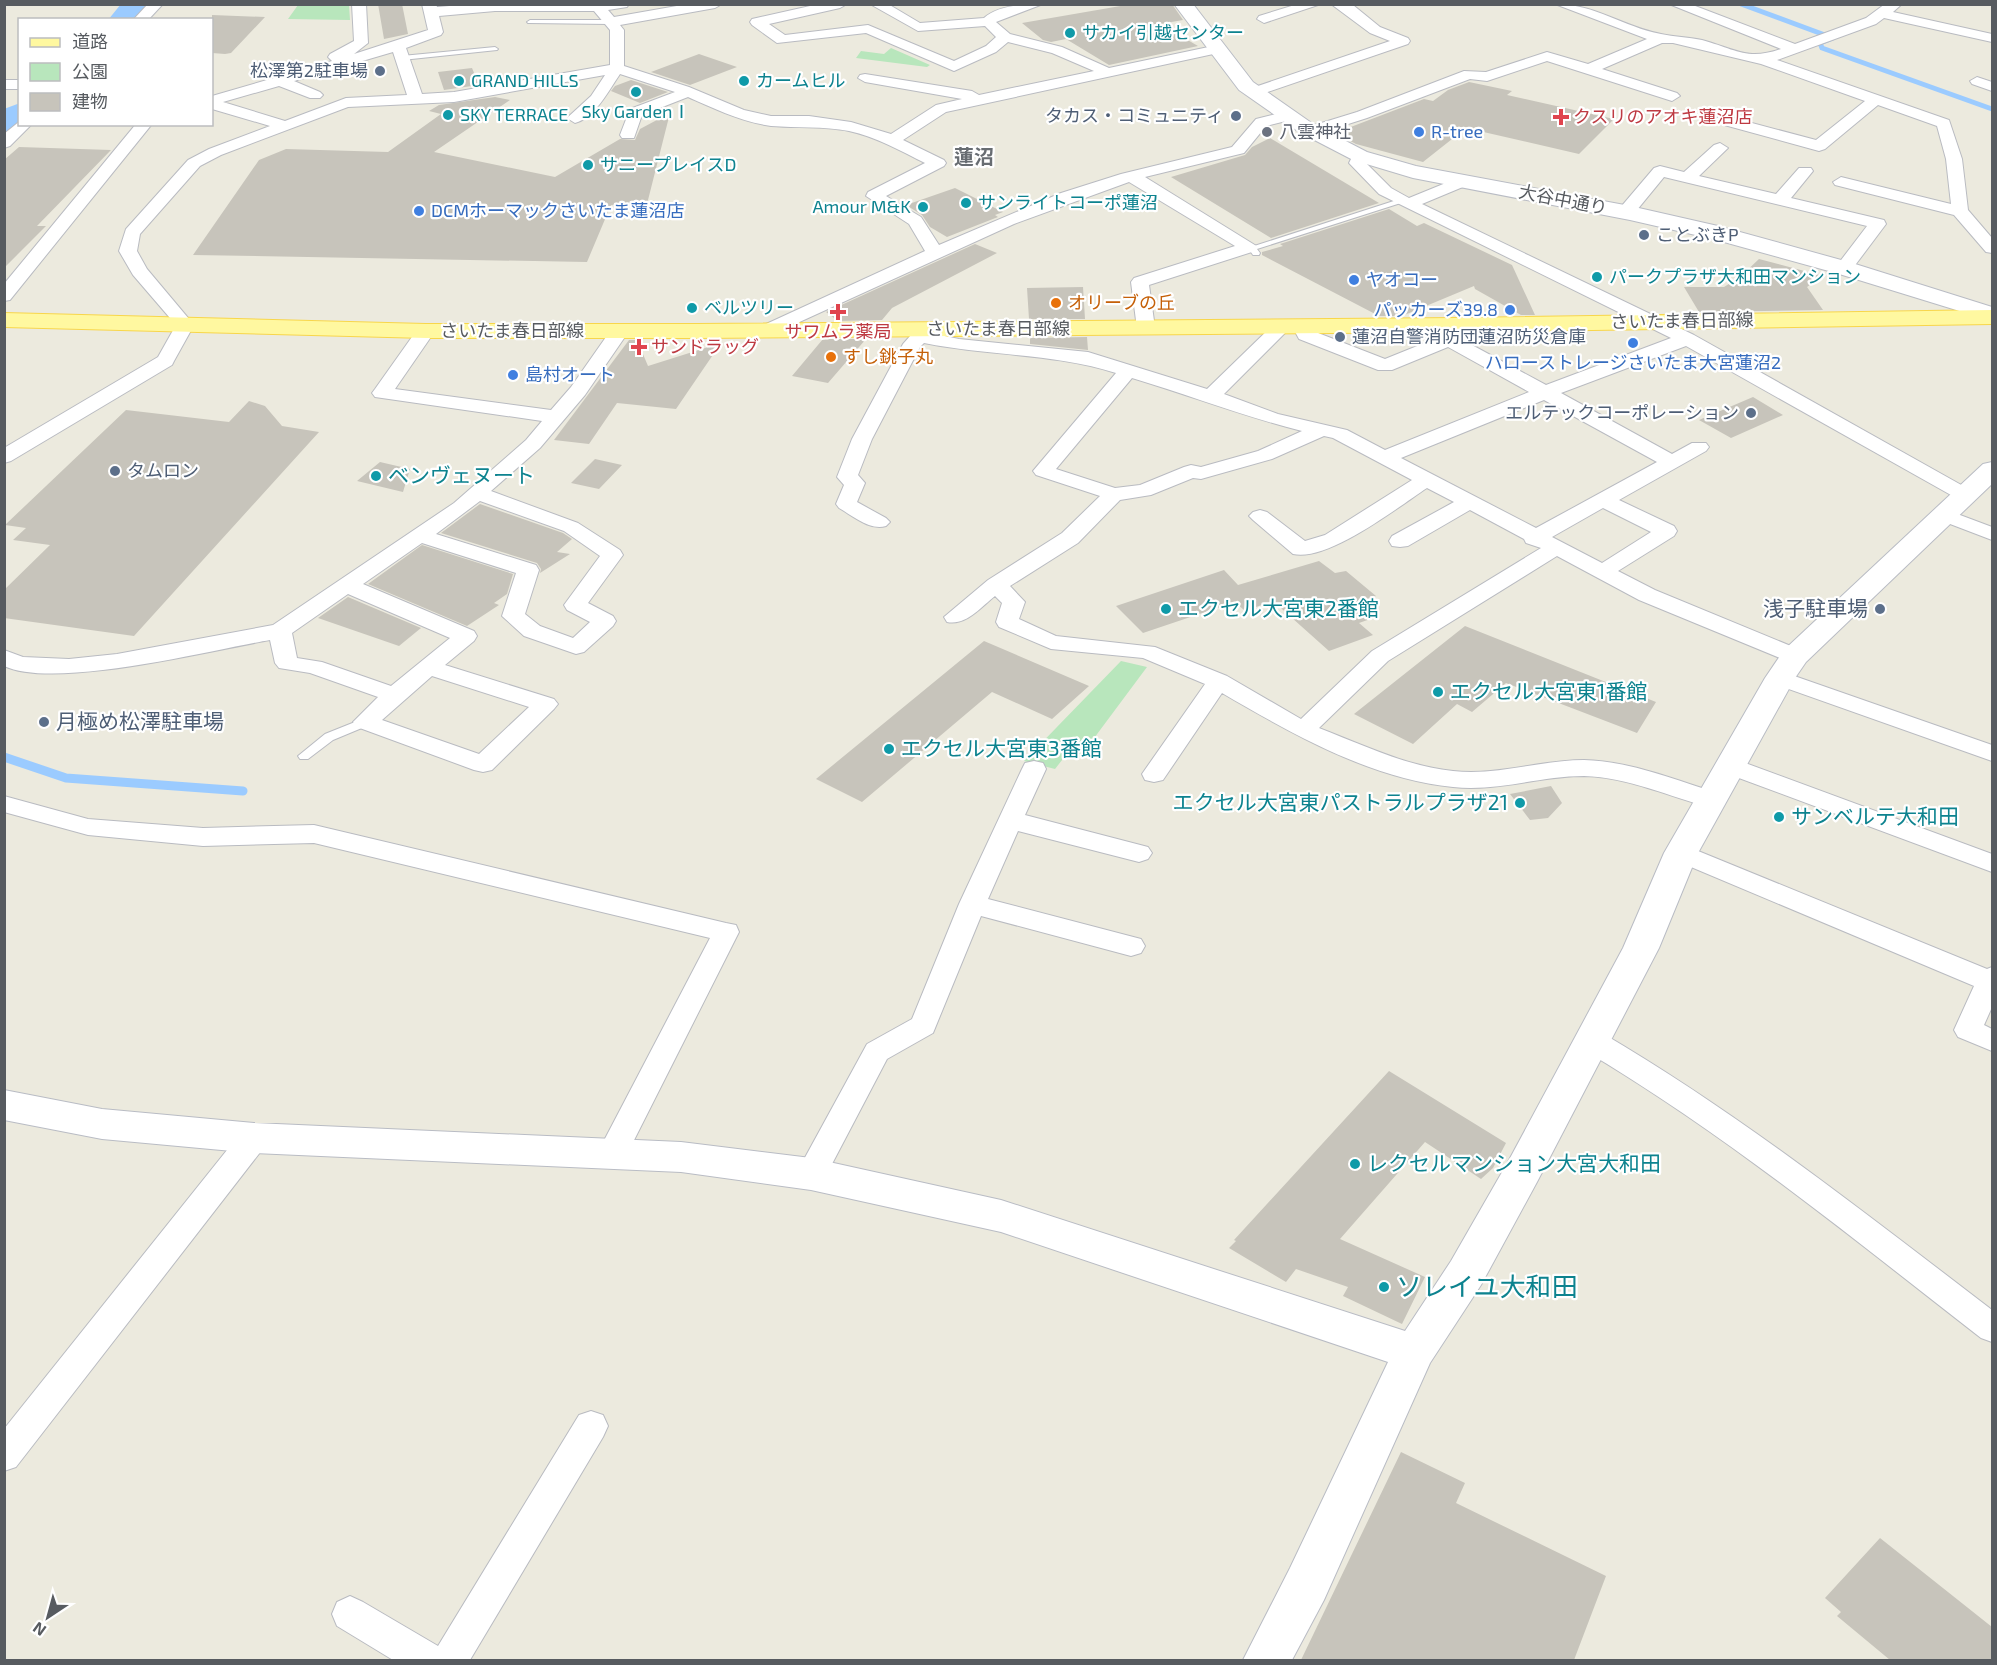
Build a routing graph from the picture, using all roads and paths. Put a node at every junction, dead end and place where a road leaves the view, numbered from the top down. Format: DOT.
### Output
graph roads {
  1 [pos="156,4"];
  2 [pos="359,4"];
  3 [pos="622,4"];
  4 [pos="714,4"];
  5 [pos="840,4"];
  6 [pos="877,4"];
  7 [pos="1036,4"];
  8 [pos="1183,4"];
  9 [pos="1314,4"];
  10 [pos="1338,4"];
  11 [pos="1562,4"];
  12 [pos="1676,4"];
  13 [pos="598,6"];
  14 [pos="431,8"];
  15 [pos="495,9"];
  16 [pos="979,9"];
  17 [pos="1889,9"];
  18 [pos="142,18"];
  19 [pos="1264,19"];
  20 [pos="990,20"];
  21 [pos="530,22"];
  22 [pos="610,22"];
  23 [pos="1005,37"];
  24 [pos="1992,38"];
  25 [pos="1660,39"];
  26 [pos="1793,48"];
  27 [pos="495,49"];
  28 [pos="1218,49"];
  29 [pos="400,52"];
  30 [pos="1763,60"];
  31 [pos="617,68"];
  32 [pos="1589,69"];
  33 [pos="1106,72"];
  34 [pos="865,78"];
  35 [pos="281,81"];
  36 [pos="1977,81"];
  37 [pos="1992,87"];
  38 [pos="689,92"];
  39 [pos="1254,92"];
  40 [pos="213,93"];
  41 [pos="315,95"];
  42 [pos="1672,96"];
  43 [pos="416,99"];
  44 [pos="984,99"];
  45 [pos="1876,99"];
  46 [pos="213,102"];
  47 [pos="213,102"];
  48 [pos="1289,116"];
  49 [pos="575,118"];
  50 [pos="1722,120"];
  51 [pos="23,126"];
  52 [pos="143,126"];
  53 [pos="287,126"];
  54 [pos="1311,131"];
  55 [pos="628,135"];
  56 [pos="891,141"];
  57 [pos="4,143"];
  58 [pos="1720,148"];
  59 [pos="1360,156"];
  60 [pos="1805,171"];
  61 [pos="1131,176"];
  62 [pos="1687,178"];
  63 [pos="1464,181"];
  64 [pos="1841,182"];
  65 [pos="1780,200"];
  66 [pos="1406,203"];
  67 [pos="1960,211"];
  68 [pos="1626,212"];
  69 [pos="1992,249"];
  70 [pos="935,253"];
  71 [pos="1256,253"];
  72 [pos="1844,268"];
  73 [pos="4,296"];
  74 [pos="1992,315"];
  75 [pos="4,320"];
  76 [pos="1654,322"];
  77 [pos="185,325"];
  78 [pos="1291,326"];
  79 [pos="1146,328"];
  80 [pos="771,329"];
  81 [pos="426,331"];
  82 [pos="620,332"];
  83 [pos="1453,332"];
  84 [pos="921,333"];
  85 [pos="1687,339"];
  86 [pos="1128,370"];
  87 [pos="1546,392"];
  88 [pos="1211,396"];
  89 [pos="556,417"];
  90 [pos="1321,430"];
  91 [pos="1699,447"];
  92 [pos="4,457"];
  93 [pos="1383,459"];
  94 [pos="1672,462"];
  95 [pos="1992,470"];
  96 [pos="1427,480"];
  97 [pos="477,493"];
  98 [pos="1114,494"];
  99 [pos="1965,495"];
  100 [pos="1603,500"];
  101 [pos="1469,502"];
  102 [pos="1944,515"];
  103 [pos="1260,516"];
  104 [pos="879,522"];
  105 [pos="1992,534"];
  106 [pos="419,535"];
  107 [pos="1534,538"];
  108 [pos="1400,541"];
  109 [pos="1555,548"];
  110 [pos="1602,572"];
  111 [pos="345,585"];
  112 [pos="996,585"];
  113 [pos="955,617"];
  114 [pos="280,631"];
  115 [pos="9,666"];
  116 [pos="429,667"];
  117 [pos="1787,667"];
  118 [pos="1219,681"];
  119 [pos="394,695"];
  120 [pos="365,722"];
  121 [pos="1303,730"];
  122 [pos="1992,753"];
  123 [pos="304,756"];
  124 [pos="1730,765"];
  125 [pos="1034,769"];
  126 [pos="1154,774"];
  127 [pos="1712,800"];
  128 [pos="4,804"];
  129 [pos="1010,820"];
  130 [pos="1139,853"];
  131 [pos="1681,853"];
  132 [pos="1992,863"];
  133 [pos="972,904"];
  134 [pos="1131,946"];
  135 [pos="1991,979"];
  136 [pos="1592,1041"];
  137 [pos="1992,1041"];
  138 [pos="4,1105"];
  139 [pos="254,1138"];
  140 [pos="612,1154"];
  141 [pos="811,1174"];
  142 [pos="1992,1328"];
  143 [pos="1414,1352"];
  144 [pos="591,1426"];
  145 [pos="4,1456"];
  146 [pos="350,1614"];
  147 [pos="427,1660"];
  148 [pos="450,1660"];
  149 [pos="1267,1660"];
  1 -- 18 [label="street"];
  2 -- 40 [label="street"];
  3 -- 13 [label="street"];
  4 -- 22 [label="street"];
  5 -- 23 [label="street"];
  6 -- 20 [label="street"];
  7 -- 20 [label="street"];
  8 -- 28 [label="street, 大谷中通り"];
  9 -- 19 [label="street"];
  10 -- 39 [label="street"];
  11 -- 25 [label="street"];
  12 -- 26 [label="street"];
  13 -- 15 [label="street"];
  13 -- 22 [label="street"];
  14 -- 15 [label="street"];
  14 -- 29 [label="street"];
  16 -- 20 [label="street"];
  17 -- 24 [label="street"];
  17 -- 26 [label="street"];
  20 -- 23 [label="street"];
  21 -- 22 [label="lane"];
  22 -- 31 [label="street"];
  23 -- 33 [label="street"];
  25 -- 30 [label="street"];
  25 -- 32 [label="street"];
  26 -- 30 [label="street"];
  27 -- 29 [label="lane"];
  28 -- 33 [label="street"];
  28 -- 39 [label="street, 大谷中通り"];
  29 -- 35 [label="street"];
  29 -- 43 [label="street"];
  30 -- 45 [label="street"];
  31 -- 38 [label="street"];
  31 -- 43 [label="street"];
  31 -- 49 [label="street"];
  32 -- 42 [label="street"];
  32 -- 54 [label="street"];
  33 -- 44 [label="street"];
  34 -- 44 [label="street"];
  35 -- 41 [label="street"];
  35 -- 46 [label="street"];
  36 -- 37 [label="street"];
  38 -- 55 [label="street"];
  38 -- 56 [label="street"];
  39 -- 48 [label="street, 大谷中通り"];
  43 -- 53 [label="street"];
  44 -- 56 [label="street"];
  45 -- 50 [label="street"];
  45 -- 67 [label="street"];
  47 -- 53 [label="street"];
  48 -- 54 [label="street, 大谷中通り"];
  48 -- 61 [label="street"];
  51 -- 57 [label="street"];
  52 -- 73 [label="street"];
  53 -- 77 [label="street"];
  54 -- 59 [label="street, 大谷中通り"];
  56 -- 70 [label="street"];
  58 -- 62 [label="street"];
  59 -- 63 [label="street, 大谷中通り"];
  59 -- 66 [label="street"];
  60 -- 65 [label="street"];
  61 -- 70 [label="street"];
  61 -- 79 [label="street"];
  62 -- 65 [label="street"];
  62 -- 68 [label="street"];
  63 -- 66 [label="street"];
  63 -- 68 [label="street, 大谷中通り"];
  64 -- 67 [label="street"];
  65 -- 72 [label="street"];
  66 -- 71 [label="lane"];
  66 -- 76 [label="street"];
  67 -- 69 [label="street"];
  68 -- 72 [label="street, 大谷中通り"];
  70 -- 80 [label="street"];
  72 -- 74 [label="street, 大谷中通り"];
  74 -- 76 [label="main road, さいたま春日部線"];
  75 -- 77 [label="main road, さいたま春日部線"];
  76 -- 83 [label="main road, さいたま春日部線"];
  76 -- 85 [label="street"];
  77 -- 81 [label="main road, さいたま春日部線"];
  77 -- 92 [label="street"];
  78 -- 79 [label="main road, さいたま春日部線"];
  78 -- 83 [label="main road, さいたま春日部線"];
  78 -- 83 [label="street"];
  78 -- 88 [label="street"];
  79 -- 84 [label="main road, さいたま春日部線"];
  80 -- 82 [label="main road, さいたま春日部線"];
  80 -- 84 [label="main road, さいたま春日部線"];
  81 -- 82 [label="main road, さいたま春日部線"];
  81 -- 89 [label="street"];
  82 -- 89 [label="street"];
  83 -- 87 [label="street"];
  84 -- 86 [label="street"];
  84 -- 104 [label="street"];
  85 -- 87 [label="street"];
  85 -- 99 [label="street"];
  86 -- 88 [label="street"];
  86 -- 98 [label="street"];
  87 -- 93 [label="street"];
  87 -- 94 [label="street"];
  88 -- 90 [label="street"];
  89 -- 97 [label="street"];
  90 -- 93 [label="street"];
  90 -- 98 [label="street"];
  91 -- 94 [label="street"];
  93 -- 96 [label="street"];
  94 -- 100 [label="street"];
  95 -- 99 [label="street"];
  96 -- 101 [label="street"];
  96 -- 103 [label="street"];
  97 -- 106 [label="street"];
  97 -- 106 [label="street"];
  98 -- 112 [label="street"];
  99 -- 102 [label="street"];
  100 -- 107 [label="street"];
  100 -- 110 [label="street"];
  101 -- 107 [label="street"];
  101 -- 108 [label="street"];
  102 -- 105 [label="street"];
  102 -- 117 [label="street"];
  106 -- 111 [label="street"];
  107 -- 109 [label="street"];
  109 -- 110 [label="street"];
  109 -- 121 [label="street"];
  110 -- 117 [label="street"];
  111 -- 114 [label="street"];
  111 -- 116 [label="street"];
  112 -- 113 [label="street"];
  112 -- 118 [label="street"];
  114 -- 115 [label="street"];
  114 -- 119 [label="street"];
  116 -- 119 [label="street"];
  116 -- 120 [label="street"];
  117 -- 122 [label="street"];
  117 -- 124 [label="street"];
  118 -- 121 [label="street"];
  118 -- 126 [label="street"];
  119 -- 120 [label="street"];
  120 -- 123 [label="lane"];
  121 -- 127 [label="street"];
  124 -- 127 [label="street"];
  124 -- 132 [label="street"];
  125 -- 129 [label="street"];
  127 -- 131 [label="street"];
  128 -- 140 [label="street"];
  129 -- 130 [label="street"];
  129 -- 133 [label="street"];
  131 -- 135 [label="street"];
  131 -- 136 [label="street"];
  133 -- 134 [label="street"];
  133 -- 141 [label="street"];
  135 -- 137 [label="street"];
  136 -- 142 [label="street"];
  136 -- 143 [label="street"];
  138 -- 139 [label="street"];
  139 -- 140 [label="street"];
  139 -- 145 [label="street"];
  140 -- 141 [label="street"];
  141 -- 143 [label="street"];
  143 -- 149 [label="street"];
  144 -- 148 [label="street"];
  146 -- 147 [label="street"];
}
